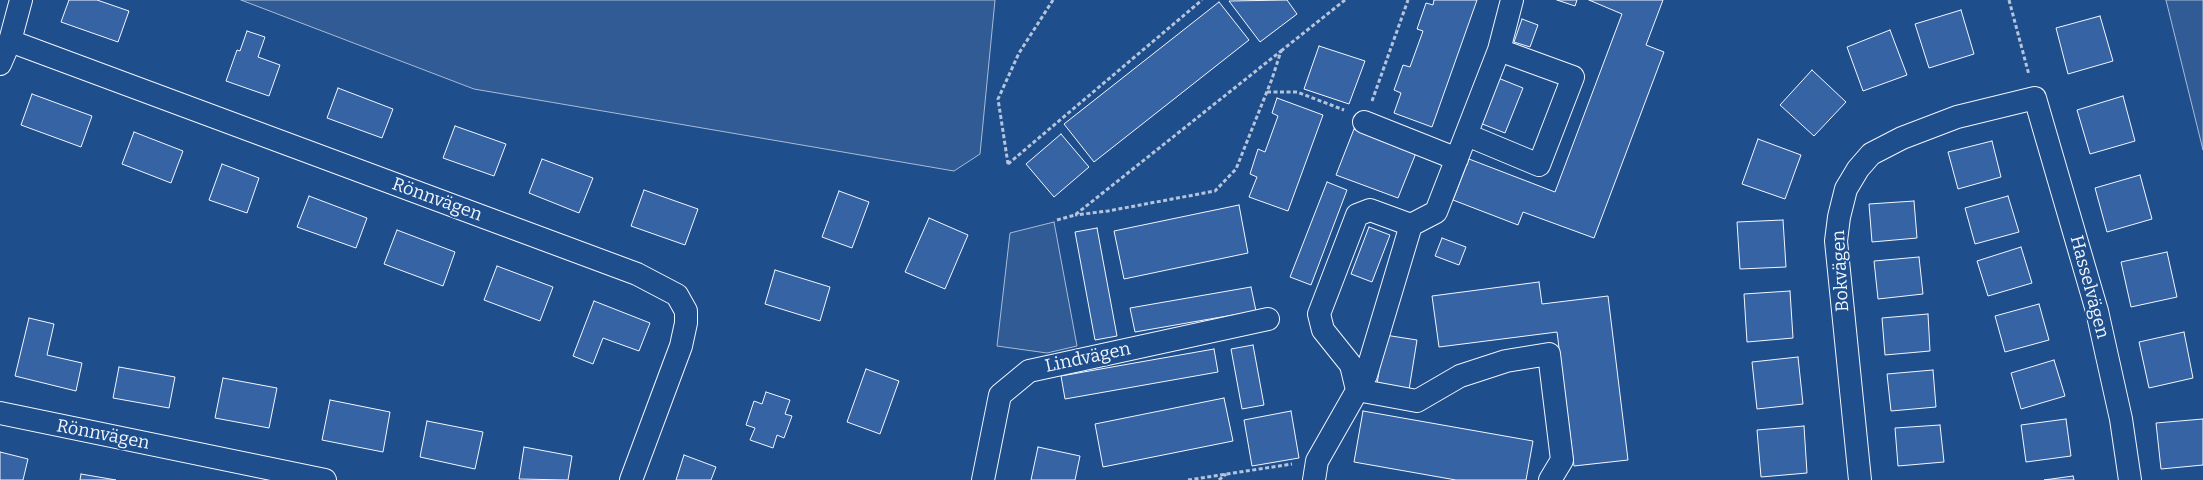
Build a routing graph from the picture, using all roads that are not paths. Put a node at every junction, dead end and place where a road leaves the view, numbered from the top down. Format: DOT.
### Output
graph roads {
  1 [pos="21,0"];
  2 [pos="1512,0"];
  3 [pos="10,41"];
  4 [pos="1500,50"];
  5 [pos="0,64"];
  6 [pos="2035,98"];
  7 [pos="1364,122"];
  8 [pos="1467,135"];
  9 [pos="1457,159"];
  10 [pos="1411,225"];
  11 [pos="1268,319"];
  12 [pos="1357,390"];
  13 [pos="0,412"];
  14 [pos="1316,470"];
  15 [pos="325,480"];
  16 [pos="631,480"];
  17 [pos="983,480"];
  18 [pos="1550,480"];
  19 [pos="1860,480"];
  20 [pos="2130,480"];
  1 -- 3 [label="street"];
  2 -- 4 [label="street"];
  3 -- 5 [label="street"];
  3 -- 16 [label="street, Rönnvägen"];
  4 -- 8 [label="street"];
  4 -- 8 [label="street"];
  6 -- 19 [label="street, Bokvägen"];
  6 -- 20 [label="street, Hasselvägen"];
  7 -- 9 [label="street"];
  8 -- 9 [label="street"];
  9 -- 10 [label="street"];
  10 -- 12 [label="street"];
  10 -- 12 [label="street"];
  11 -- 17 [label="street, Lindvägen"];
  12 -- 14 [label="street"];
  12 -- 18 [label="street"];
  13 -- 15 [label="street, Rönnvägen"];
}
